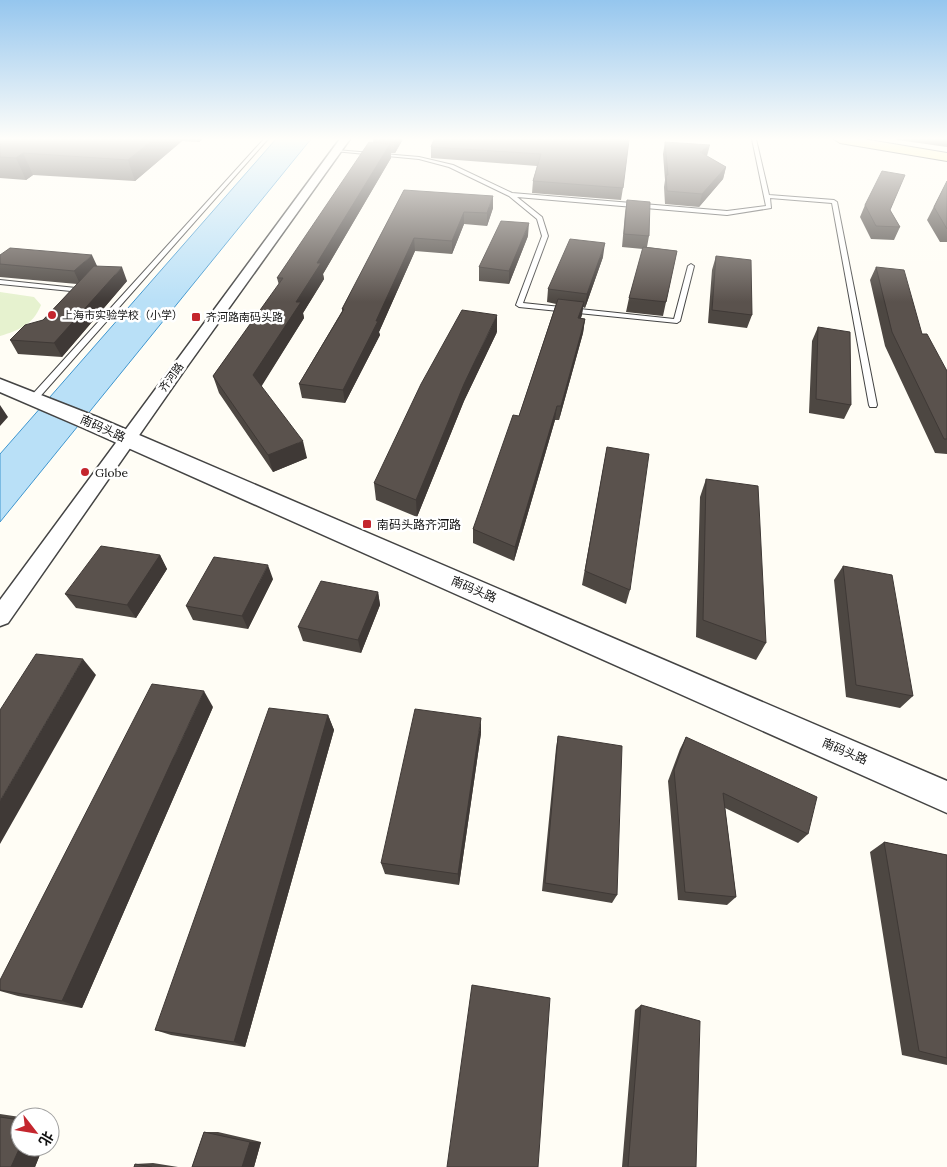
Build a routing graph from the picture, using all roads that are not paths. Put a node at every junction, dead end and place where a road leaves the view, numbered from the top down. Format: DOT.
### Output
graph roads {
  1 [pos="217,193"];
  2 [pos="305,193"];
  3 [pos="509,193"];
  4 [pos="512,195"];
  5 [pos="767,196"];
  6 [pos="691,266"];
  7 [pos="0,282"];
  8 [pos="64,303"];
  9 [pos="0,385"];
  10 [pos="34,398"];
  11 [pos="873,405"];
  12 [pos="89,422"];
  13 [pos="127,439"];
  14 [pos="0,617"];
  15 [pos="947,797"];
  1 -- 10 [label="lane"];
  2 -- 13 [label="street, 齐河路"];
  3 -- 4 [label="lane"];
  4 -- 5 [label="lane"];
  4 -- 6 [label="lane"];
  5 -- 11 [label="lane"];
  7 -- 8 [label="lane"];
  9 -- 10 [label="street, 南码头路"];
  10 -- 12 [label="street, 南码头路"];
  12 -- 13 [label="street, 南码头路"];
  13 -- 14 [label="street, 齐河路"];
  13 -- 15 [label="street, 南码头路"];
}
